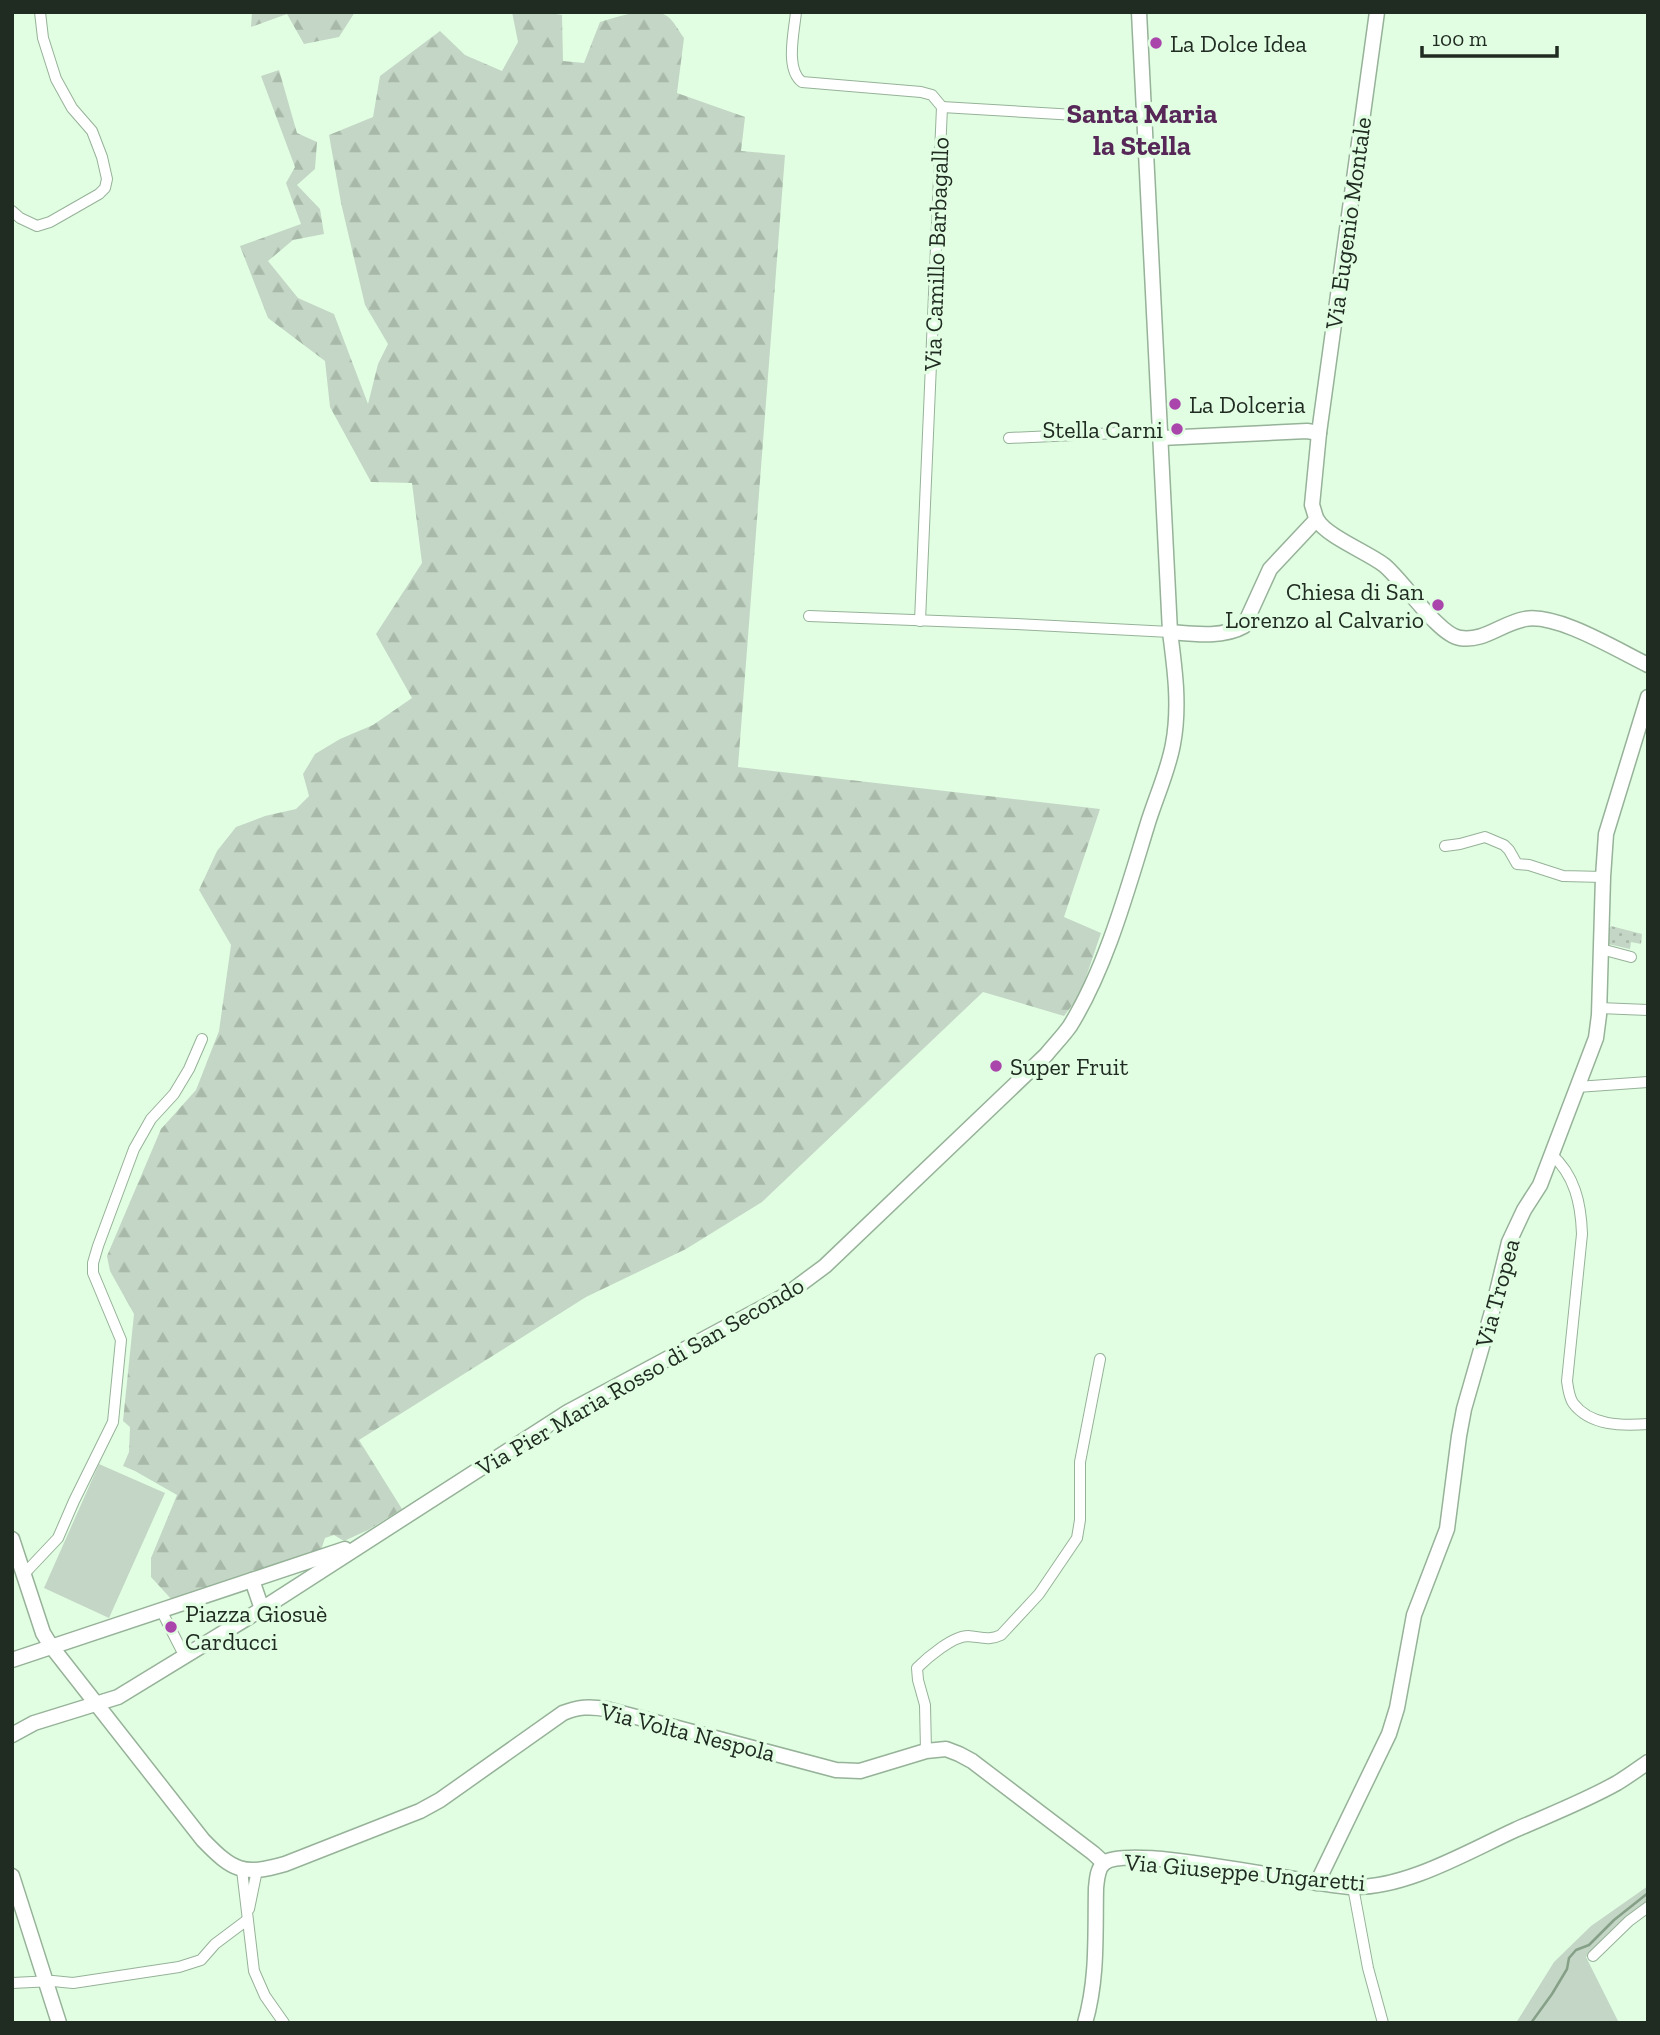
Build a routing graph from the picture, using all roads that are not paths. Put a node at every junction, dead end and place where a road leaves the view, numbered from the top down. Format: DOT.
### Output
graph roads {
  1 [pos="40,12"];
  2 [pos="796,12"];
  3 [pos="1139,12"];
  4 [pos="1377,12"];
  5 [pos="942,107"];
  6 [pos="1144,119"];
  7 [pos="12,211"];
  8 [pos="1319,433"];
  9 [pos="1161,434"];
  10 [pos="1009,438"];
  11 [pos="1314,523"];
  12 [pos="808,616"];
  13 [pos="920,621"];
  14 [pos="1170,632"];
  15 [pos="1648,665"];
  16 [pos="1648,697"];
  17 [pos="1445,846"];
  18 [pos="1602,877"];
  19 [pos="1601,949"];
  20 [pos="1631,957"];
  21 [pos="1599,1008"];
  22 [pos="1648,1010"];
  23 [pos="202,1039"];
  24 [pos="1648,1082"];
  25 [pos="1577,1087"];
  26 [pos="1552,1154"];
  27 [pos="1100,1359"];
  28 [pos="1648,1424"];
  29 [pos="393,1525"];
  30 [pos="12,1539"];
  31 [pos="24,1574"];
  32 [pos="252,1580"];
  33 [pos="262,1609"];
  34 [pos="162,1610"];
  35 [pos="51,1646"];
  36 [pos="185,1657"];
  37 [pos="12,1660"];
  38 [pos="97,1704"];
  39 [pos="12,1735"];
  40 [pos="926,1751"];
  41 [pos="1648,1762"];
  42 [pos="1104,1863"];
  43 [pos="242,1870"];
  44 [pos="257,1870"];
  45 [pos="12,1877"];
  46 [pos="1317,1883"];
  47 [pos="1353,1887"];
  48 [pos="1648,1907"];
  49 [pos="247,1918"];
  50 [pos="1593,1956"];
  51 [pos="47,1982"];
  52 [pos="12,1983"];
  53 [pos="59,2023"];
  54 [pos="284,2023"];
  55 [pos="1085,2023"];
  56 [pos="1382,2023"];
  1 -- 7 [label="street"];
  2 -- 5 [label="street, Via Camillo Barbagallo"];
  3 -- 6 [label="street, Via Pier Maria Rosso di San Secondo"];
  4 -- 8 [label="street, Via Eugenio Montale"];
  5 -- 6 [label="street"];
  5 -- 13 [label="street, Via Camillo Barbagallo"];
  6 -- 9 [label="street, Via Pier Maria Rosso di San Secondo"];
  8 -- 9 [label="street"];
  8 -- 11 [label="street, Via Eugenio Montale"];
  9 -- 10 [label="street"];
  9 -- 14 [label="street, Via Pier Maria Rosso di San Secondo"];
  11 -- 14 [label="street"];
  11 -- 15 [label="street"];
  12 -- 13 [label="street"];
  13 -- 14 [label="street"];
  14 -- 29 [label="street, Via Pier Maria Rosso di San Secondo"];
  16 -- 18 [label="street, Via Tropea"];
  17 -- 18 [label="street"];
  18 -- 19 [label="street, Via Tropea"];
  19 -- 20 [label="street"];
  19 -- 21 [label="street, Via Tropea"];
  21 -- 22 [label="street"];
  21 -- 25 [label="street, Via Tropea"];
  23 -- 31 [label="street"];
  24 -- 25 [label="street"];
  25 -- 26 [label="street, Via Tropea"];
  26 -- 28 [label="street"];
  26 -- 46 [label="street, Via Tropea"];
  27 -- 40 [label="street"];
  29 -- 32 [label="street"];
  29 -- 33 [label="street, Via Pier Maria Rosso di San Secondo"];
  30 -- 31 [label="street"];
  31 -- 35 [label="street"];
  32 -- 33 [label="street"];
  32 -- 34 [label="street"];
  33 -- 36 [label="street, Via Pier Maria Rosso di San Secondo"];
  34 -- 35 [label="street"];
  34 -- 36 [label="street"];
  35 -- 37 [label="street"];
  35 -- 38 [label="street"];
  36 -- 38 [label="street, Via Pier Maria Rosso di San Secondo"];
  38 -- 39 [label="street, Via Pier Maria Rosso di San Secondo"];
  38 -- 43 [label="street"];
  40 -- 42 [label="street, Via Volta Nespola"];
  40 -- 44 [label="street, Via Volta Nespola"];
  41 -- 47 [label="street, Via Giuseppe Ungaretti"];
  42 -- 46 [label="street, Via Giuseppe Ungaretti"];
  42 -- 55 [label="street, Via Giuseppe Ungaretti"];
  43 -- 44 [label="street, Via Volta Nespola"];
  43 -- 49 [label="street"];
  44 -- 49 [label="street"];
  45 -- 51 [label="street"];
  46 -- 47 [label="street, Via Giuseppe Ungaretti"];
  47 -- 56 [label="street"];
  48 -- 50 [label="street"];
  49 -- 51 [label="street"];
  49 -- 54 [label="street"];
  51 -- 52 [label="street"];
  51 -- 53 [label="street"];
}
